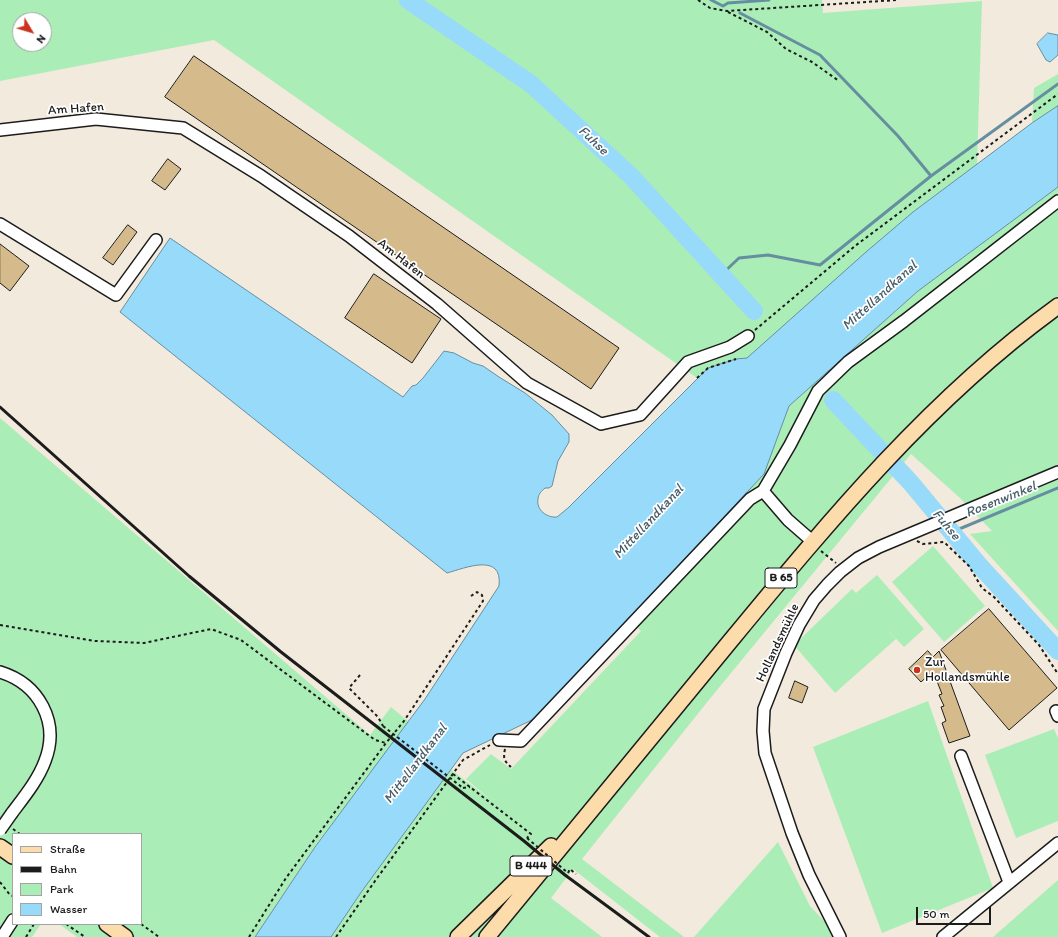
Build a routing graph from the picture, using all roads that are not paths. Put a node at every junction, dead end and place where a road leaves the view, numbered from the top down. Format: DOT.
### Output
graph roads {
  1 [pos="0,130"];
  2 [pos="1058,201"];
  3 [pos="0,224"];
  4 [pos="156,240"];
  5 [pos="1058,306"];
  6 [pos="748,336"];
  7 [pos="1058,472"];
  8 [pos="763,491"];
  9 [pos="812,541"];
  10 [pos="0,672"];
  11 [pos="503,740"];
  12 [pos="961,756"];
  13 [pos="604,795"];
  14 [pos="0,830"];
  15 [pos="1058,843"];
  16 [pos="1010,882"];
  17 [pos="12,922"];
  18 [pos="108,925"];
  19 [pos="2,937"];
  20 [pos="125,937"];
  21 [pos="458,937"];
  22 [pos="487,937"];
  23 [pos="840,937"];
  24 [pos="942,937"];
  1 -- 6 [label="street, Am Hafen"];
  2 -- 8 [label="street"];
  3 -- 4 [label="street"];
  5 -- 9 [label="main road, B 65"];
  7 -- 23 [label="street, Hollandsmühle"];
  8 -- 9 [label="street"];
  8 -- 11 [label="street"];
  9 -- 13 [label="main road, B 65"];
  10 -- 14 [label="street, bridge"];
  12 -- 16 [label="street"];
  13 -- 21 [label="main road, B 444"];
  13 -- 22 [label="main road, B 65"];
  15 -- 16 [label="street"];
  16 -- 24 [label="street"];
  17 -- 19 [label="street"];
  18 -- 20 [label="main road"];
}
